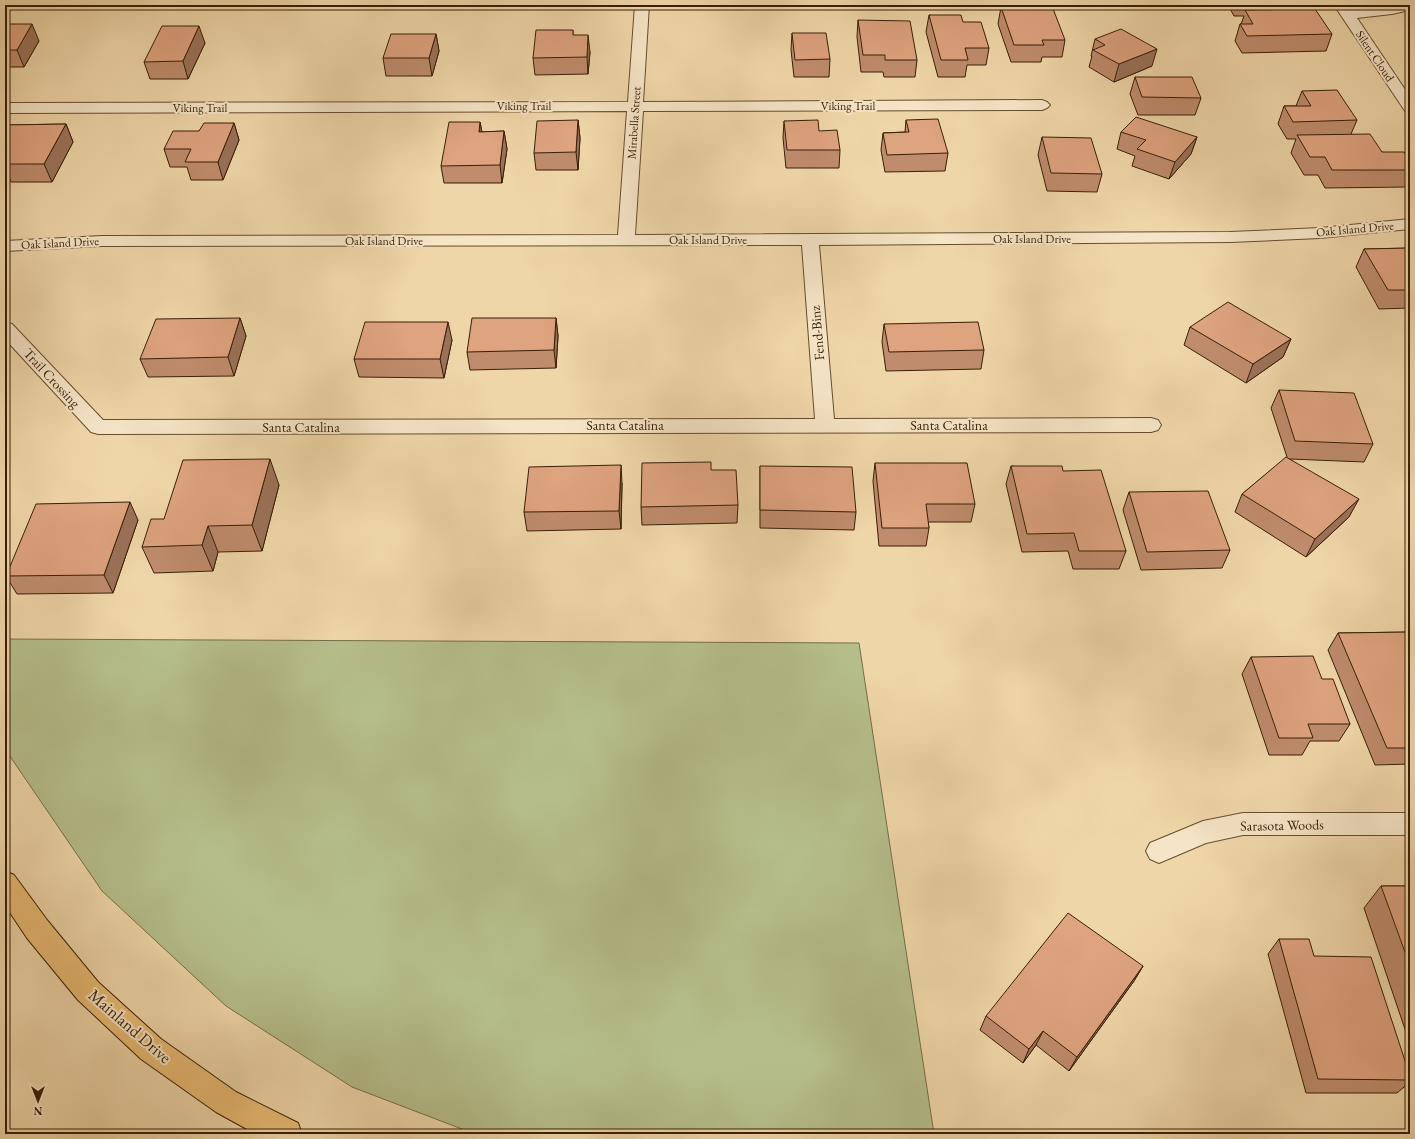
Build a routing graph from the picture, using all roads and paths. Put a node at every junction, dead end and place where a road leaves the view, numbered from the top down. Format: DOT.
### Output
graph roads {
  1 [pos="642,5"];
  2 [pos="1410,6"];
  3 [pos="1344,10"];
  4 [pos="635,106"];
  5 [pos="1042,106"];
  6 [pos="5,108"];
  7 [pos="1410,108"];
  8 [pos="1410,224"];
  9 [pos="626,240"];
  10 [pos="810,240"];
  11 [pos="5,246"];
  12 [pos="5,328"];
  13 [pos="825,425"];
  14 [pos="1151,425"];
  15 [pos="98,427"];
  16 [pos="1410,824"];
  17 [pos="1159,851"];
  18 [pos="5,883"];
  19 [pos="287,1134"];
  1 -- 4 [label="street, Mirabella Street"];
  2 -- 3 [label="street"];
  3 -- 7 [label="street, Silent Cloud"];
  4 -- 5 [label="street, Viking Trail"];
  4 -- 6 [label="street, Viking Trail"];
  4 -- 9 [label="street, Mirabella Street"];
  8 -- 10 [label="street, Oak Island Drive"];
  9 -- 10 [label="street, Oak Island Drive"];
  9 -- 11 [label="street, Oak Island Drive"];
  10 -- 13 [label="street, Fend-Binz"];
  12 -- 15 [label="street, Trail Crossing"];
  13 -- 14 [label="street, Santa Catalina"];
  13 -- 15 [label="street, Santa Catalina"];
  16 -- 17 [label="street, Sarasota Woods"];
  18 -- 19 [label="main road, Mainland Drive"];
}
